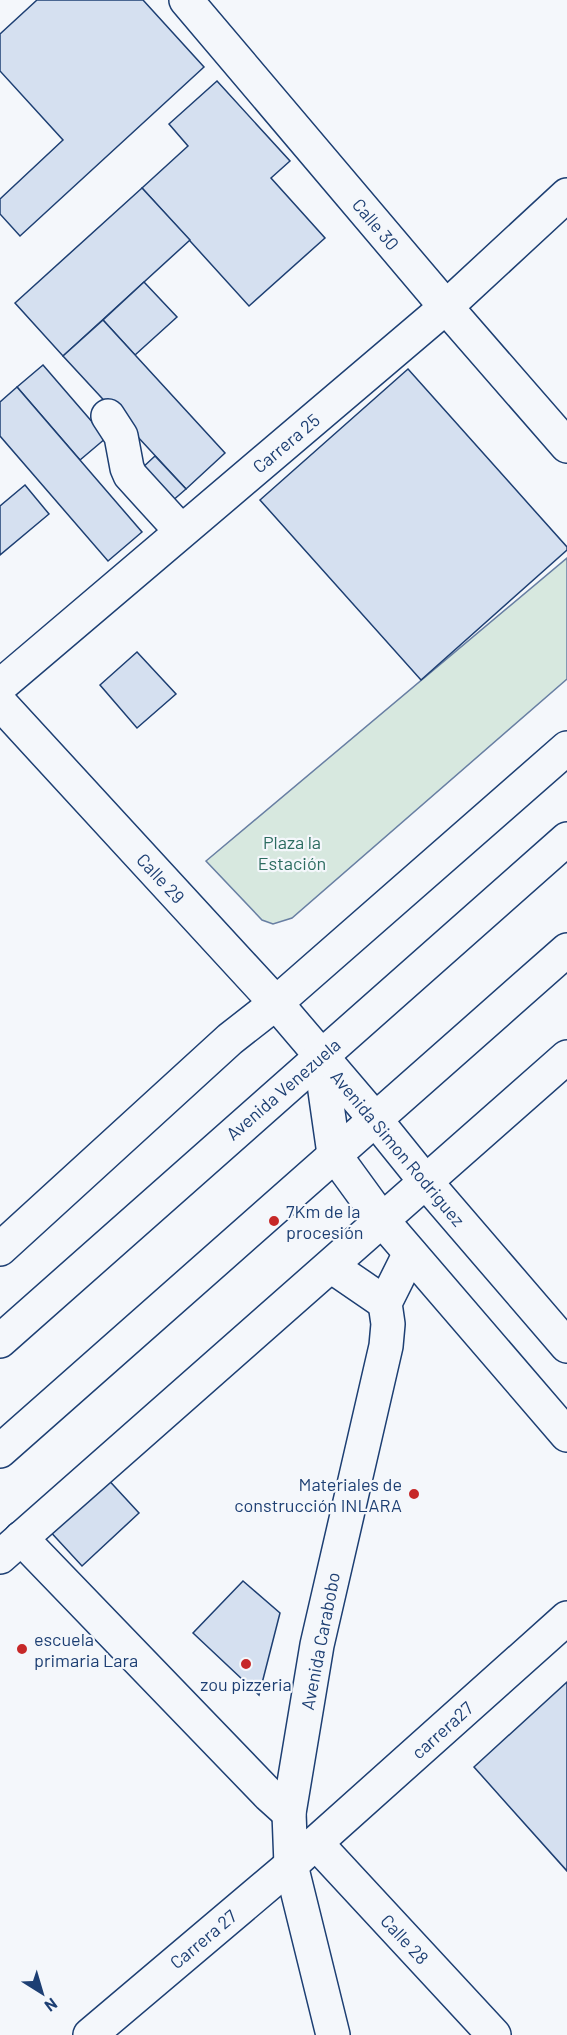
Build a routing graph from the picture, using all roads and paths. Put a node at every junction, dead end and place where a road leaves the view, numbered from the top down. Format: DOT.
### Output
graph roads {
  1 [pos="186,0"];
  2 [pos="567,195"];
  3 [pos="446,307"];
  4 [pos="108,416"];
  5 [pos="567,446"];
  6 [pos="181,531"];
  7 [pos="0,686"];
  8 [pos="0,703"];
  9 [pos="567,748"];
  10 [pos="567,839"];
  11 [pos="567,950"];
  12 [pos="276,1004"];
  13 [pos="320,1056"];
  14 [pos="567,1057"];
  15 [pos="375,1119"];
  16 [pos="334,1154"];
  17 [pos="425,1181"];
  18 [pos="382,1220"];
  19 [pos="0,1249"];
  20 [pos="410,1253"];
  21 [pos="331,1266"];
  22 [pos="385,1304"];
  23 [pos="0,1341"];
  24 [pos="567,1346"];
  25 [pos="567,1435"];
  26 [pos="0,1450"];
  27 [pos="11,1547"];
  28 [pos="567,1618"];
  29 [pos="289,1813"];
  30 [pos="316,1843"];
  31 [pos="291,1865"];
  32 [pos="90,2035"];
  33 [pos="333,2035"];
  34 [pos="494,2035"];
  1 -- 3 [label="street, Calle 30"];
  2 -- 3 [label="street, Carrera 25"];
  3 -- 5 [label="street, Calle 30"];
  3 -- 6 [label="street, Carrera 25"];
  4 -- 6 [label="street"];
  6 -- 7 [label="street, Carrera 25"];
  8 -- 12 [label="street, Calle 29"];
  9 -- 12 [label="street"];
  10 -- 13 [label="street, Avenida Venezuela"];
  11 -- 15 [label="street"];
  12 -- 13 [label="street, Calle 29"];
  12 -- 19 [label="street"];
  13 -- 15 [label="street, Avenida Simon Rodriguez"];
  13 -- 16 [label="street, Avenida Simon Rodriguez"];
  13 -- 23 [label="street, Avenida Venezuela"];
  14 -- 17 [label="street"];
  15 -- 16 [label="street"];
  15 -- 17 [label="street, Avenida Simon Rodriguez"];
  16 -- 18 [label="street, Avenida Simon Rodriguez"];
  16 -- 26 [label="street"];
  17 -- 18 [label="street"];
  17 -- 24 [label="street, Avenida Simon Rodriguez"];
  18 -- 20 [label="street, Avenida Simon Rodriguez"];
  18 -- 21 [label="street"];
  20 -- 22 [label="street"];
  20 -- 25 [label="street, Avenida Simon Rodriguez"];
  21 -- 22 [label="street"];
  21 -- 27 [label="street"];
  22 -- 29 [label="street, Avenida Carabobo"];
  27 -- 29 [label="street"];
  28 -- 30 [label="street, carrera27"];
  29 -- 31 [label="street, Avenida Carabobo"];
  30 -- 31 [label="street, Carrera 27"];
  30 -- 34 [label="street, Calle 28"];
  31 -- 32 [label="street, Carrera 27"];
  31 -- 33 [label="street, Avenida Carabobo"];
}
